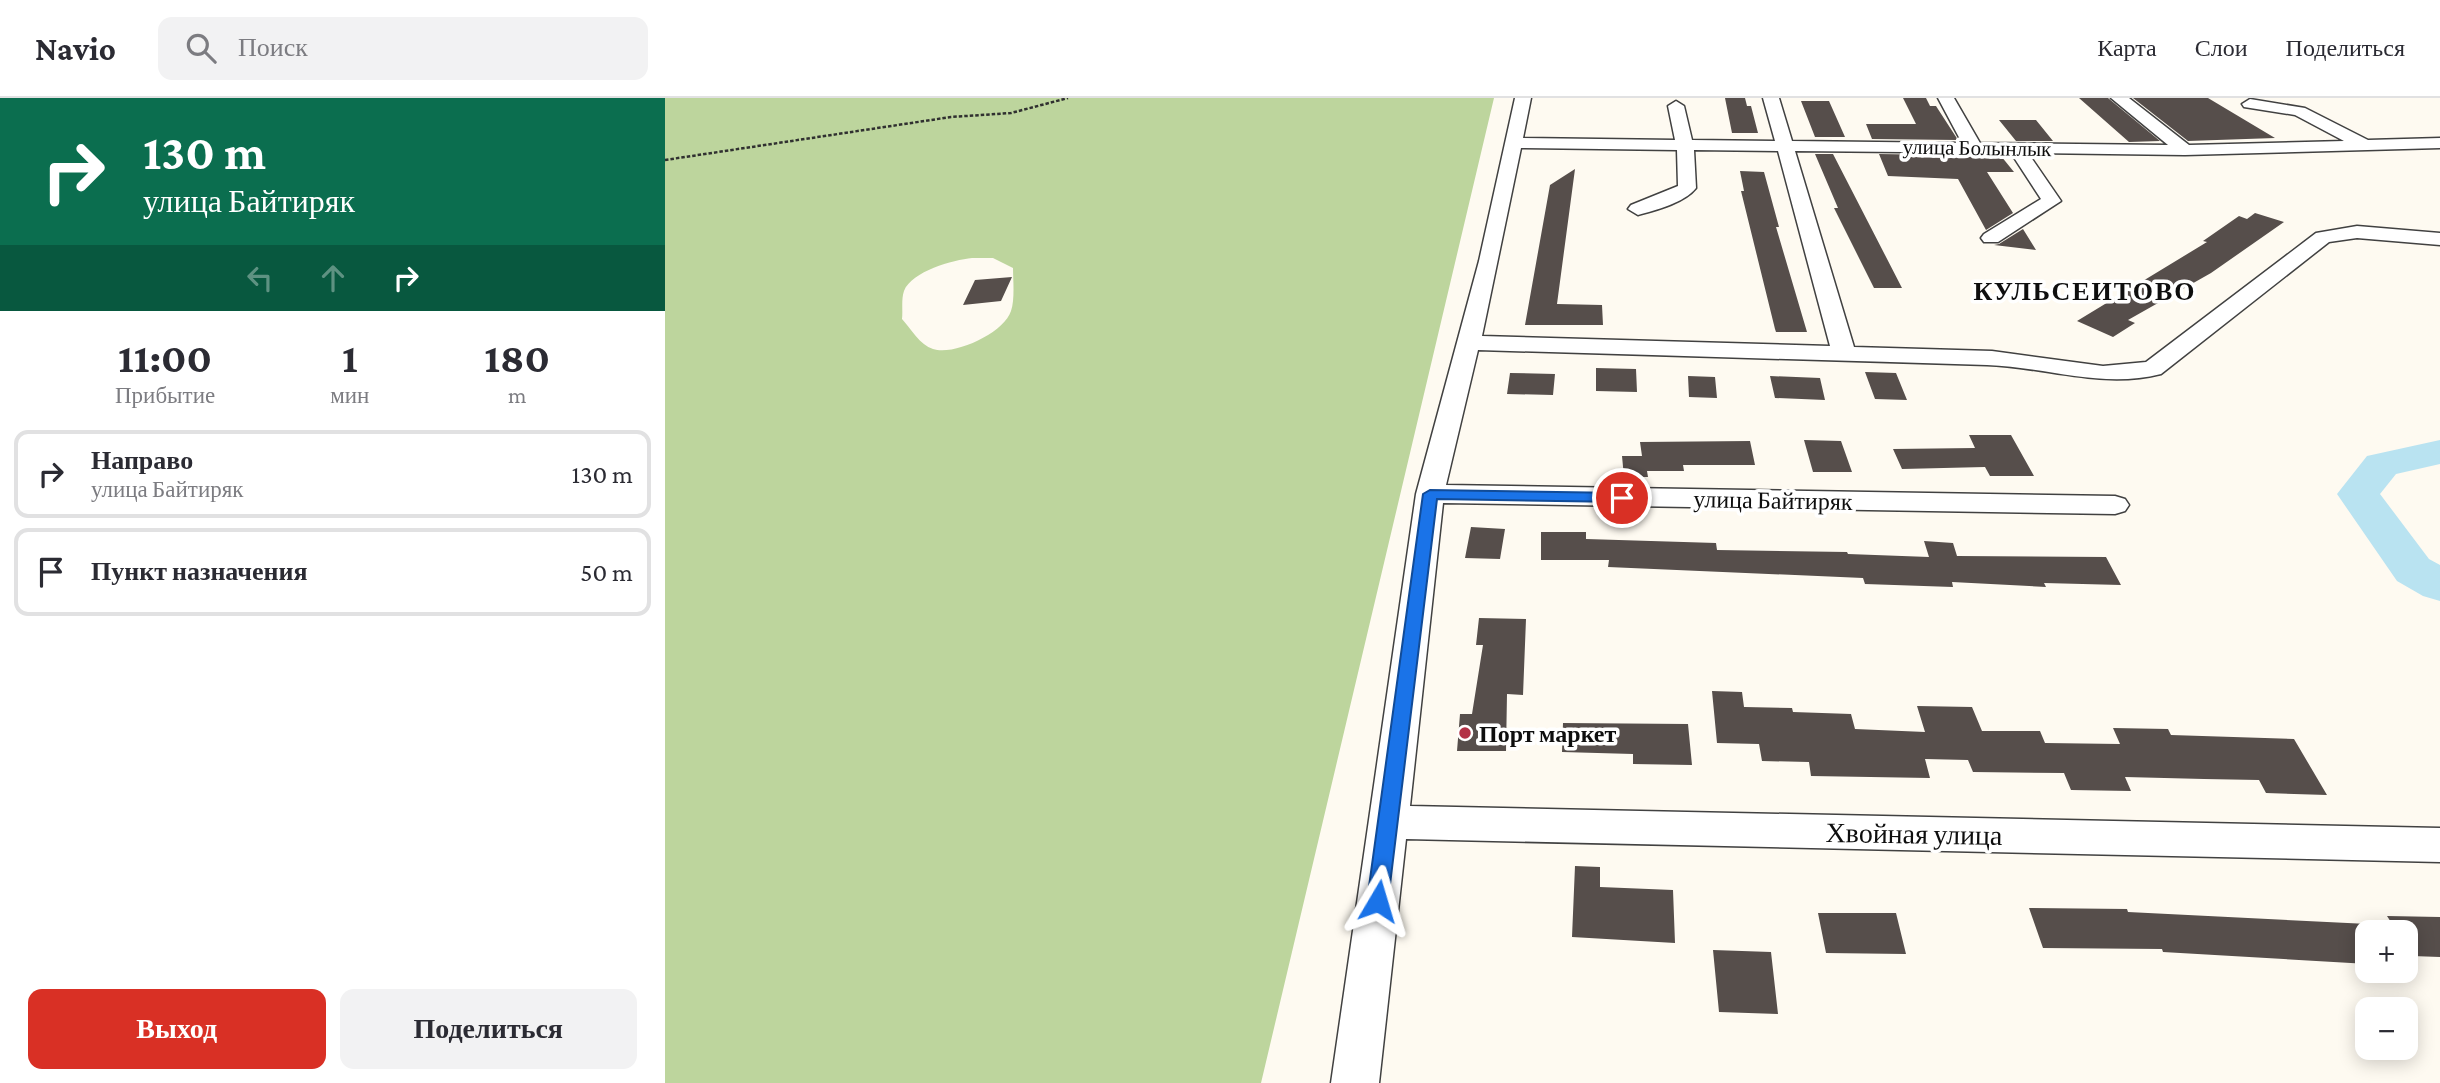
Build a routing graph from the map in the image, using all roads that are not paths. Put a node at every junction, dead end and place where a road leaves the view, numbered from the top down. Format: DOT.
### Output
graph roads {
  1 [pos="1523,98"];
  2 [pos="1771,98"];
  3 [pos="1946,98"];
  4 [pos="2119,98"];
  5 [pos="2250,104"];
  6 [pos="1676,106"];
  7 [pos="1513,143"];
  8 [pos="2440,143"];
  9 [pos="1685,145"];
  10 [pos="2367,145"];
  11 [pos="1785,146"];
  12 [pos="1974,148"];
  13 [pos="2016,148"];
  14 [pos="2185,150"];
  15 [pos="1638,209"];
  16 [pos="1991,239"];
  17 [pos="2440,239"];
  18 [pos="1468,343"];
  19 [pos="1844,353"];
  20 [pos="1430,494"];
  21 [pos="2115,505"];
  22 [pos="1388,822"];
  23 [pos="2440,845"];
  24 [pos="1355,1083"];
  1 -- 7 [label="street"];
  2 -- 11 [label="street"];
  3 -- 12 [label="street"];
  4 -- 14 [label="street"];
  5 -- 10 [label="street"];
  6 -- 9 [label="street"];
  7 -- 9 [label="street, улица Болынлык"];
  7 -- 18 [label="street"];
  8 -- 10 [label="street, улица Болынлык"];
  9 -- 11 [label="street, улица Болынлык"];
  9 -- 15 [label="street"];
  10 -- 14 [label="street, улица Болынлык"];
  11 -- 12 [label="street, улица Болынлык"];
  11 -- 19 [label="street"];
  12 -- 13 [label="street, улица Болынлык"];
  13 -- 14 [label="street, улица Болынлык"];
  13 -- 16 [label="street"];
  17 -- 19 [label="street"];
  18 -- 19 [label="street"];
  18 -- 20 [label="street"];
  20 -- 21 [label="street, улица Байтиряк"];
  20 -- 22 [label="street"];
  22 -- 23 [label="street, Хвойная улица"];
  22 -- 24 [label="street"];
}
